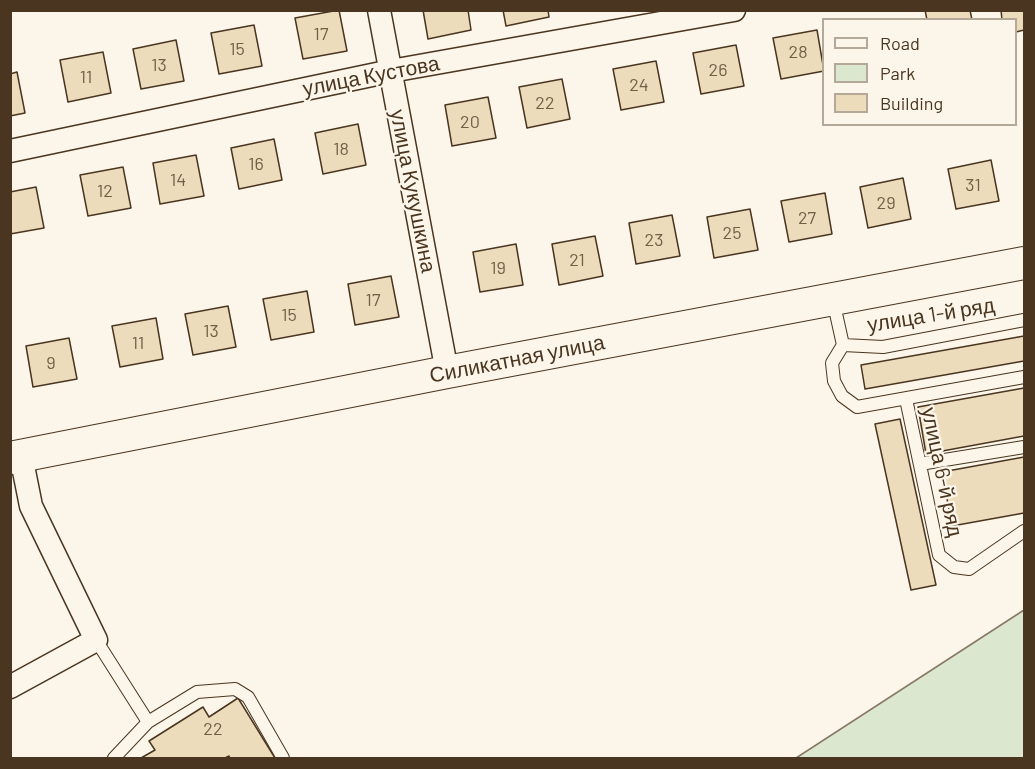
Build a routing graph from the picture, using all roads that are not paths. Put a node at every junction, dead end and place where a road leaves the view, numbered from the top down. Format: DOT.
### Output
graph roads {
  1 [pos="379,10"];
  2 [pos="734,10"];
  3 [pos="391,71"];
  4 [pos="10,151"];
  5 [pos="1024,263"];
  6 [pos="833,299"];
  7 [pos="1024,320"];
  8 [pos="843,345"];
  9 [pos="447,372"];
  10 [pos="1024,377"];
  11 [pos="906,399"];
  12 [pos="1024,447"];
  13 [pos="16,457"];
  14 [pos="920,464"];
  15 [pos="1024,531"];
  16 [pos="96,640"];
  17 [pos="10,687"];
  18 [pos="148,722"];
  19 [pos="114,759"];
  20 [pos="283,759"];
  1 -- 3 [label="street, улица Кукушкина"];
  2 -- 3 [label="street, улица Кустова"];
  3 -- 4 [label="street, улица Кустова"];
  3 -- 9 [label="street, улица Кукушкина"];
  5 -- 6 [label="street, Силикатная улица"];
  6 -- 8 [label="lane"];
  6 -- 9 [label="street, Силикатная улица"];
  7 -- 8 [label="lane, улица 1-й ряд"];
  8 -- 11 [label="lane"];
  9 -- 13 [label="street, Силикатная улица"];
  10 -- 11 [label="lane"];
  11 -- 14 [label="lane, улица 6-й ряд"];
  12 -- 14 [label="lane"];
  13 -- 16 [label="street"];
  14 -- 15 [label="lane, улица 6-й ряд"];
  16 -- 17 [label="street"];
  16 -- 18 [label="lane"];
  18 -- 19 [label="lane"];
  18 -- 20 [label="lane"];
}
